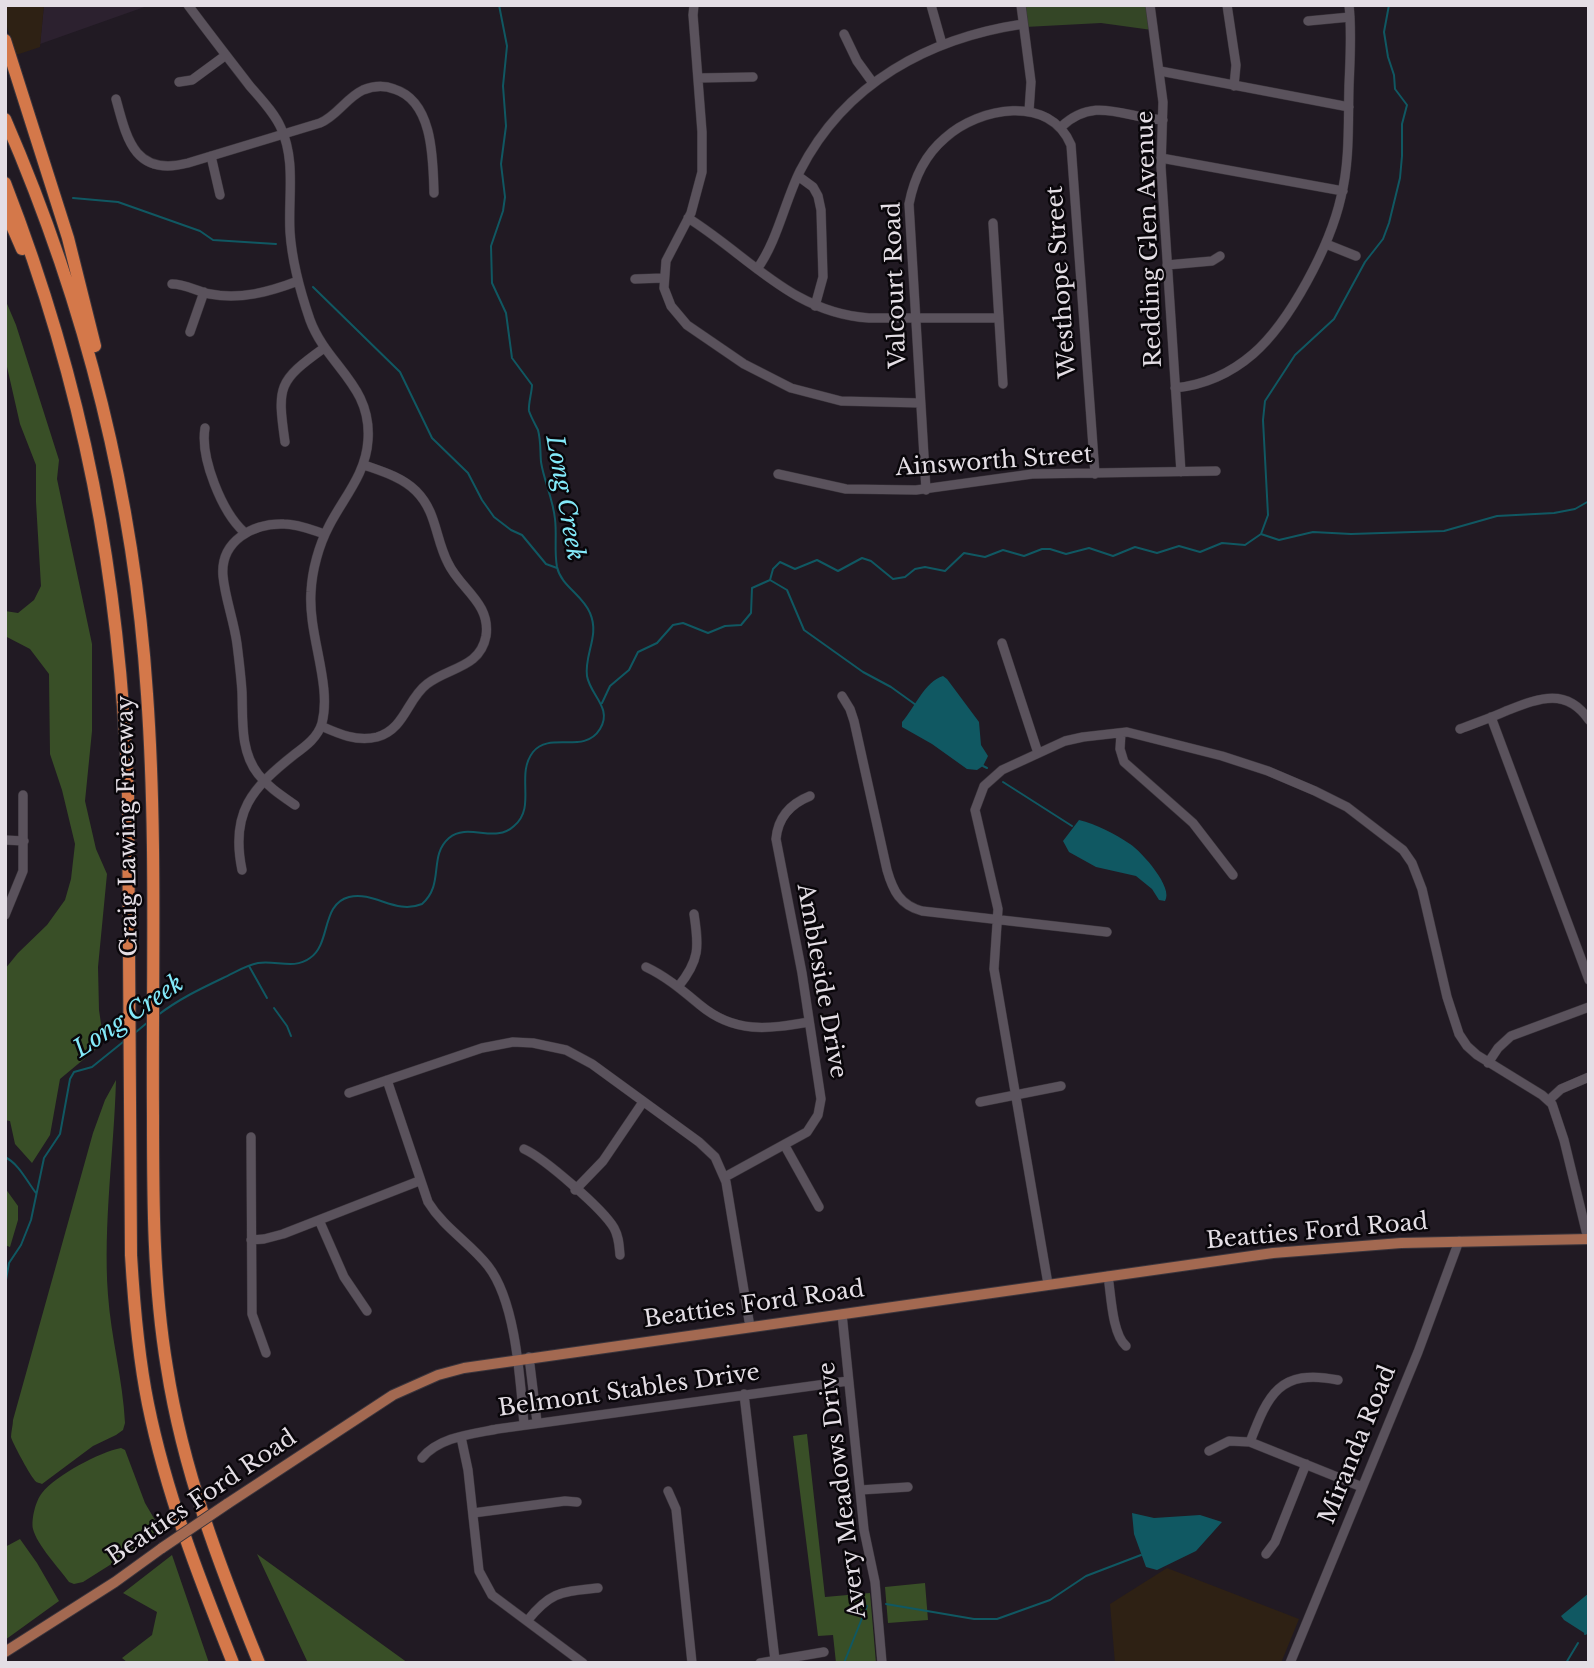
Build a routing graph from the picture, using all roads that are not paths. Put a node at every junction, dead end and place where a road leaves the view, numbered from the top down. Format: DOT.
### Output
graph roads {
  1 [pos="188,5"];
  2 [pos="694,5"];
  3 [pos="931,5"];
  4 [pos="1021,5"];
  5 [pos="1150,5"];
  6 [pos="1227,5"];
  7 [pos="1349,5"];
  8 [pos="1350,17"];
  9 [pos="1308,20"];
  10 [pos="1023,24"];
  11 [pos="844,34"];
  12 [pos="5,40"];
  13 [pos="942,44"];
  14 [pos="226,55"];
  15 [pos="1160,71"];
  16 [pos="753,77"];
  17 [pos="698,78"];
  18 [pos="179,82"];
  19 [pos="873,83"];
  20 [pos="1234,86"];
  21 [pos="116,99"];
  22 [pos="1349,107"];
  23 [pos="1029,111"];
  24 [pos="5,119"];
  25 [pos="1163,120"];
  26 [pos="1061,127"];
  27 [pos="283,134"];
  28 [pos="211,156"];
  29 [pos="1161,158"];
  30 [pos="798,176"];
  31 [pos="5,183"];
  32 [pos="1343,191"];
  33 [pos="434,192"];
  34 [pos="220,195"];
  35 [pos="5,210"];
  36 [pos="688,218"];
  37 [pos="993,223"];
  38 [pos="1326,244"];
  39 [pos="1220,256"];
  40 [pos="1356,256"];
  41 [pos="1167,265"];
  42 [pos="757,269"];
  43 [pos="663,278"];
  44 [pos="635,279"];
  45 [pos="298,281"];
  46 [pos="172,284"];
  47 [pos="204,292"];
  48 [pos="815,306"];
  49 [pos="915,318"];
  50 [pos="999,318"];
  51 [pos="56,328"];
  52 [pos="190,331"];
  53 [pos="324,348"];
  54 [pos="1003,384"];
  55 [pos="1175,388"];
  56 [pos="102,402"];
  57 [pos="920,403"];
  58 [pos="205,428"];
  59 [pos="285,442"];
  60 [pos="364,465"];
  61 [pos="1216,471"];
  62 [pos="1181,472"];
  63 [pos="778,474"];
  64 [pos="1095,474"];
  65 [pos="926,490"];
  66 [pos="244,532"];
  67 [pos="325,534"];
  68 [pos="1002,643"];
  69 [pos="842,696"];
  70 [pos="1491,717"];
  71 [pos="1589,720"];
  72 [pos="321,726"];
  73 [pos="1460,729"];
  74 [pos="1121,733"];
  75 [pos="1038,753"];
  76 [pos="263,780"];
  77 [pos="23,795"];
  78 [pos="810,796"];
  79 [pos="295,805"];
  80 [pos="5,840"];
  81 [pos="24,841"];
  82 [pos="242,870"];
  83 [pos="1233,876"];
  84 [pos="694,914"];
  85 [pos="5,915"];
  86 [pos="999,921"];
  87 [pos="1107,932"];
  88 [pos="646,967"];
  89 [pos="1589,980"];
  90 [pos="678,986"];
  91 [pos="1589,1007"];
  92 [pos="809,1022"];
  93 [pos="1488,1063"];
  94 [pos="1589,1077"];
  95 [pos="387,1080"];
  96 [pos="1062,1086"];
  97 [pos="349,1093"];
  98 [pos="1014,1094"];
  99 [pos="1549,1100"];
  100 [pos="643,1102"];
  101 [pos="979,1102"];
  102 [pos="251,1137"];
  103 [pos="785,1146"];
  104 [pos="524,1149"];
  105 [pos="725,1177"];
  106 [pos="419,1181"];
  107 [pos="575,1190"];
  108 [pos="819,1207"];
  109 [pos="319,1220"];
  110 [pos="1588,1239"];
  111 [pos="251,1240"];
  112 [pos="1459,1241"];
  113 [pos="620,1255"];
  114 [pos="1108,1276"];
  115 [pos="1048,1284"];
  116 [pos="367,1311"];
  117 [pos="842,1314"];
  118 [pos="750,1326"];
  119 [pos="1126,1346"];
  120 [pos="266,1353"];
  121 [pos="524,1358"];
  122 [pos="1338,1380"];
  123 [pos="848,1381"];
  124 [pos="744,1394"];
  125 [pos="537,1422"];
  126 [pos="524,1424"];
  127 [pos="461,1437"];
  128 [pos="1250,1442"];
  129 [pos="1209,1451"];
  130 [pos="422,1458"];
  131 [pos="1306,1464"];
  132 [pos="908,1487"];
  133 [pos="1362,1487"];
  134 [pos="860,1490"];
  135 [pos="668,1491"];
  136 [pos="578,1503"];
  137 [pos="473,1513"];
  138 [pos="1266,1554"];
  139 [pos="598,1588"];
  140 [pos="527,1621"];
  141 [pos="5,1652"];
  142 [pos="824,1652"];
  143 [pos="775,1660"];
  144 [pos="233,1663"];
  145 [pos="259,1663"];
  146 [pos="583,1663"];
  147 [pos="692,1663"];
  148 [pos="760,1663"];
  149 [pos="882,1663"];
  150 [pos="1290,1663"];
  1 -- 14 [label="street"];
  2 -- 17 [label="street"];
  3 -- 13 [label="street"];
  4 -- 10 [label="street"];
  5 -- 15 [label="street, Redding Glen Avenue"];
  6 -- 20 [label="street"];
  7 -- 8 [label="street"];
  8 -- 9 [label="street"];
  8 -- 22 [label="street"];
  10 -- 13 [label="street"];
  10 -- 23 [label="street"];
  11 -- 19 [label="street"];
  12 -- 56 [label="highway"];
  13 -- 19 [label="street"];
  14 -- 18 [label="street"];
  14 -- 27 [label="street"];
  15 -- 20 [label="street"];
  15 -- 25 [label="street, Redding Glen Avenue"];
  16 -- 17 [label="street"];
  17 -- 36 [label="street"];
  19 -- 30 [label="street"];
  20 -- 22 [label="street"];
  21 -- 28 [label="street"];
  22 -- 32 [label="street"];
  23 -- 26 [label="street"];
  23 -- 49 [label="street, Valcourt Road"];
  24 -- 56 [label="highway, Craig Lawing Freeway"];
  25 -- 26 [label="street"];
  25 -- 29 [label="street, Redding Glen Avenue"];
  26 -- 64 [label="street, Westhope Street"];
  27 -- 28 [label="street"];
  27 -- 33 [label="street"];
  27 -- 45 [label="street"];
  28 -- 34 [label="street"];
  29 -- 32 [label="street"];
  29 -- 41 [label="street, Redding Glen Avenue"];
  30 -- 42 [label="street"];
  30 -- 48 [label="street"];
  31 -- 51 [label="highway, Craig Lawing Freeway"];
  32 -- 38 [label="street"];
  35 -- 51 [label="highway"];
  36 -- 42 [label="street"];
  36 -- 43 [label="street"];
  37 -- 50 [label="street"];
  38 -- 40 [label="street"];
  38 -- 55 [label="street"];
  39 -- 41 [label="street"];
  41 -- 55 [label="street, Redding Glen Avenue"];
  42 -- 48 [label="street"];
  43 -- 44 [label="street"];
  43 -- 57 [label="street"];
  45 -- 47 [label="street"];
  45 -- 53 [label="street"];
  46 -- 47 [label="street"];
  47 -- 52 [label="street"];
  48 -- 49 [label="street"];
  49 -- 50 [label="street"];
  49 -- 57 [label="street, Valcourt Road"];
  50 -- 54 [label="street"];
  51 -- 144 [label="highway, Craig Lawing Freeway"];
  53 -- 59 [label="street"];
  53 -- 60 [label="street"];
  55 -- 62 [label="street, Redding Glen Avenue"];
  56 -- 145 [label="highway, Craig Lawing Freeway"];
  57 -- 65 [label="street, Valcourt Road"];
  58 -- 66 [label="street"];
  60 -- 67 [label="street"];
  60 -- 72 [label="street"];
  61 -- 62 [label="street, Ainsworth Street"];
  62 -- 64 [label="street, Ainsworth Street"];
  63 -- 65 [label="street, Ainsworth Street"];
  64 -- 65 [label="street, Ainsworth Street"];
  66 -- 67 [label="street"];
  66 -- 76 [label="street"];
  67 -- 72 [label="street"];
  68 -- 75 [label="street"];
  69 -- 86 [label="street"];
  70 -- 71 [label="street"];
  70 -- 73 [label="street"];
  70 -- 89 [label="street"];
  72 -- 76 [label="street"];
  74 -- 75 [label="street"];
  74 -- 83 [label="street"];
  74 -- 93 [label="street"];
  75 -- 86 [label="street"];
  76 -- 79 [label="street"];
  76 -- 82 [label="street"];
  77 -- 81 [label="street"];
  78 -- 92 [label="street, Ambleside Drive"];
  80 -- 81 [label="street"];
  81 -- 85 [label="street"];
  84 -- 90 [label="street"];
  86 -- 87 [label="street"];
  86 -- 98 [label="street"];
  88 -- 90 [label="street"];
  90 -- 92 [label="street"];
  91 -- 93 [label="street"];
  92 -- 103 [label="street, Ambleside Drive"];
  93 -- 99 [label="street"];
  94 -- 99 [label="street"];
  95 -- 97 [label="street"];
  95 -- 100 [label="street"];
  95 -- 106 [label="street"];
  96 -- 98 [label="street"];
  98 -- 101 [label="street"];
  98 -- 115 [label="street"];
  99 -- 110 [label="street"];
  100 -- 105 [label="street"];
  100 -- 107 [label="street"];
  102 -- 111 [label="street"];
  103 -- 105 [label="street, Ambleside Drive"];
  103 -- 108 [label="street"];
  104 -- 107 [label="street"];
  105 -- 118 [label="street"];
  106 -- 109 [label="street"];
  106 -- 121 [label="street"];
  107 -- 113 [label="street"];
  109 -- 111 [label="street"];
  109 -- 116 [label="street"];
  110 -- 112 [label="main road, Beatties Ford Road"];
  111 -- 120 [label="street"];
  112 -- 114 [label="main road, Beatties Ford Road"];
  112 -- 133 [label="street, Miranda Road"];
  114 -- 115 [label="main road, Beatties Ford Road"];
  114 -- 119 [label="street"];
  115 -- 117 [label="main road, Beatties Ford Road"];
  117 -- 118 [label="main road, Beatties Ford Road"];
  117 -- 123 [label="street, Avery Meadows Drive"];
  118 -- 121 [label="main road, Beatties Ford Road"];
  121 -- 125 [label="street"];
  121 -- 126 [label="street"];
  121 -- 141 [label="main road, Beatties Ford Road, bridge"];
  122 -- 128 [label="street"];
  123 -- 124 [label="street, Belmont Stables Drive"];
  123 -- 134 [label="street, Avery Meadows Drive"];
  124 -- 125 [label="street, Belmont Stables Drive"];
  124 -- 143 [label="street"];
  125 -- 126 [label="street, Belmont Stables Drive"];
  126 -- 127 [label="street, Belmont Stables Drive"];
  127 -- 130 [label="street, Belmont Stables Drive"];
  127 -- 137 [label="street"];
  128 -- 129 [label="street"];
  128 -- 131 [label="street"];
  131 -- 133 [label="street"];
  131 -- 138 [label="street"];
  132 -- 134 [label="street"];
  133 -- 150 [label="street, Miranda Road"];
  134 -- 149 [label="street, Avery Meadows Drive"];
  135 -- 147 [label="street"];
  136 -- 137 [label="street"];
  137 -- 140 [label="street"];
  139 -- 140 [label="street"];
  140 -- 146 [label="street"];
  142 -- 143 [label="street"];
  143 -- 148 [label="street"];
}
